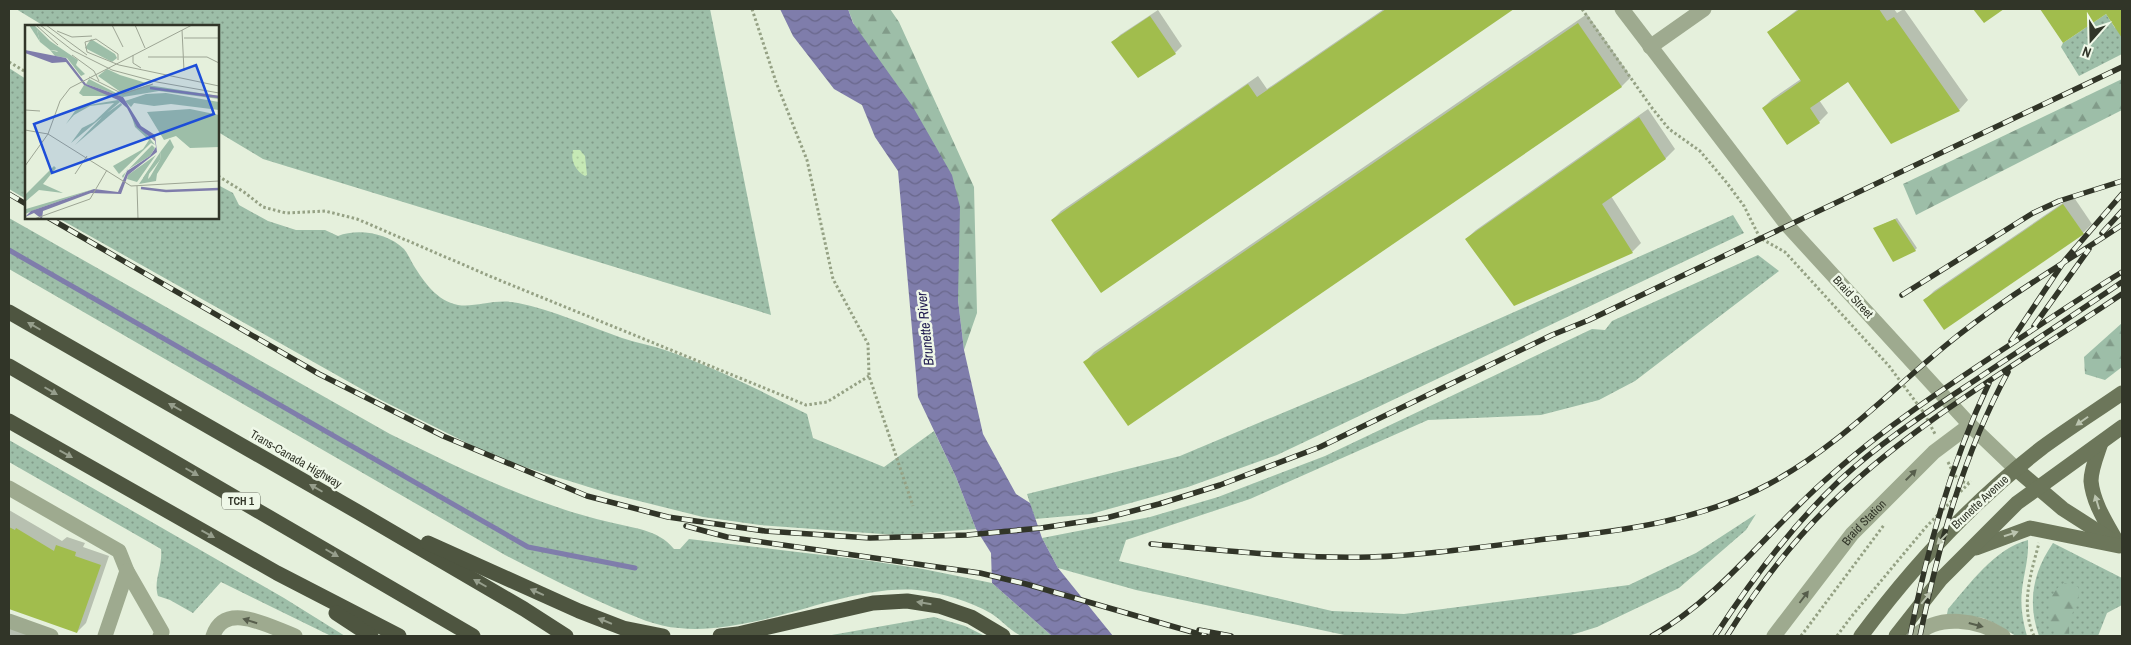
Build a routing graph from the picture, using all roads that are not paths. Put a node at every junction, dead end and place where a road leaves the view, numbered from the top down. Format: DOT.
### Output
graph roads {
  1 [pos="1622,9"];
  2 [pos="1704,9"];
  3 [pos="1650,47"];
  4 [pos="9,312"];
  5 [pos="9,366"];
  6 [pos="2122,393"];
  7 [pos="9,421"];
  8 [pos="1970,424"];
  9 [pos="2122,427"];
  10 [pos="2100,443"];
  11 [pos="2016,469"];
  12 [pos="9,488"];
  13 [pos="2038,489"];
  14 [pos="358,512"];
  15 [pos="2121,546"];
  16 [pos="1966,552"];
  17 [pos="127,571"];
  18 [pos="276,573"];
  19 [pos="9,621"];
  20 [pos="161,634"];
  21 [pos="52,636"];
  22 [pos="105,636"];
  23 [pos="213,636"];
  24 [pos="295,636"];
  25 [pos="371,636"];
  26 [pos="399,636"];
  27 [pos="473,636"];
  28 [pos="566,636"];
  29 [pos="663,636"];
  30 [pos="720,636"];
  31 [pos="1003,636"];
  32 [pos="1774,636"];
  33 [pos="1861,636"];
  34 [pos="1896,636"];
  35 [pos="1916,636"];
  36 [pos="2003,636"];
  1 -- 3 [label="street, Braid Street"];
  2 -- 3 [label="street"];
  3 -- 8 [label="street, Braid Street"];
  14 -- 4 [label="highway, Trans-Canada Highway, one-way"];
  5 -- 27 [label="highway, TCH 1, one-way"];
  6 -- 11 [label="main road, Brunette Avenue, one-way"];
  7 -- 18 [label="highway, one-way"];
  8 -- 11 [label="street, Braid Street"];
  32 -- 8 [label="street, Braid Station, one-way"];
  9 -- 10 [label="main road"];
  10 -- 13 [label="main road"];
  15 -- 10 [label="main road, one-way"];
  11 -- 13 [label="main road, Braid Street"];
  11 -- 33 [label="main road, Brunette Avenue, one-way"];
  12 -- 17 [label="street"];
  13 -- 15 [label="main road, Braid Street"];
  13 -- 16 [label="main road"];
  28 -- 14 [label="highway, Trans-Canada Highway, one-way"];
  29 -- 14 [label="highway, one-way"];
  16 -- 15 [label="main road, one-way"];
  34 -- 16 [label="main road, one-way"];
  17 -- 20 [label="street"];
  17 -- 22 [label="street"];
  18 -- 25 [label="highway"];
  18 -- 26 [label="highway"];
  19 -- 21 [label="street"];
  24 -- 23 [label="street, one-way"];
  31 -- 30 [label="highway, one-way"];
  35 -- 36 [label="street, one-way"];
}
